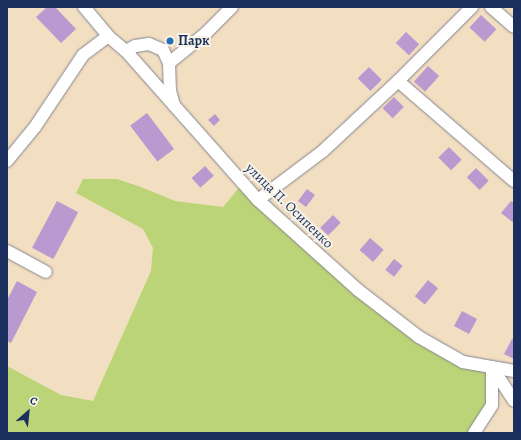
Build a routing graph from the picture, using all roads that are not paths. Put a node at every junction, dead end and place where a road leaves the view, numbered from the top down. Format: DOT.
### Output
graph roads {
  1 [pos="84,7"];
  2 [pos="232,7"];
  3 [pos="472,7"];
  4 [pos="491,7"];
  5 [pos="514,27"];
  6 [pos="108,36"];
  7 [pos="126,51"];
  8 [pos="169,63"];
  9 [pos="398,81"];
  10 [pos="175,108"];
  11 [pos="16,152"];
  12 [pos="7,161"];
  13 [pos="7,169"];
  14 [pos="514,181"];
  15 [pos="258,200"];
  16 [pos="7,251"];
  17 [pos="46,272"];
  18 [pos="492,367"];
  19 [pos="514,371"];
  20 [pos="514,401"];
  21 [pos="474,433"];
  1 -- 6 [label="street, улица П. Осипенко"];
  2 -- 8 [label="street"];
  3 -- 9 [label="street"];
  4 -- 5 [label="street"];
  6 -- 7 [label="street, улица П. Осипенко"];
  6 -- 11 [label="street"];
  7 -- 8 [label="street"];
  7 -- 10 [label="street, улица П. Осипенко"];
  8 -- 10 [label="street"];
  9 -- 14 [label="street"];
  9 -- 15 [label="street"];
  10 -- 15 [label="street, улица П. Осипенко"];
  11 -- 12 [label="street"];
  11 -- 13 [label="street"];
  15 -- 18 [label="street, улица П. Осипенко"];
  16 -- 17 [label="street"];
  18 -- 19 [label="street, улица П. Осипенко"];
  18 -- 20 [label="street"];
  18 -- 21 [label="street"];
}
